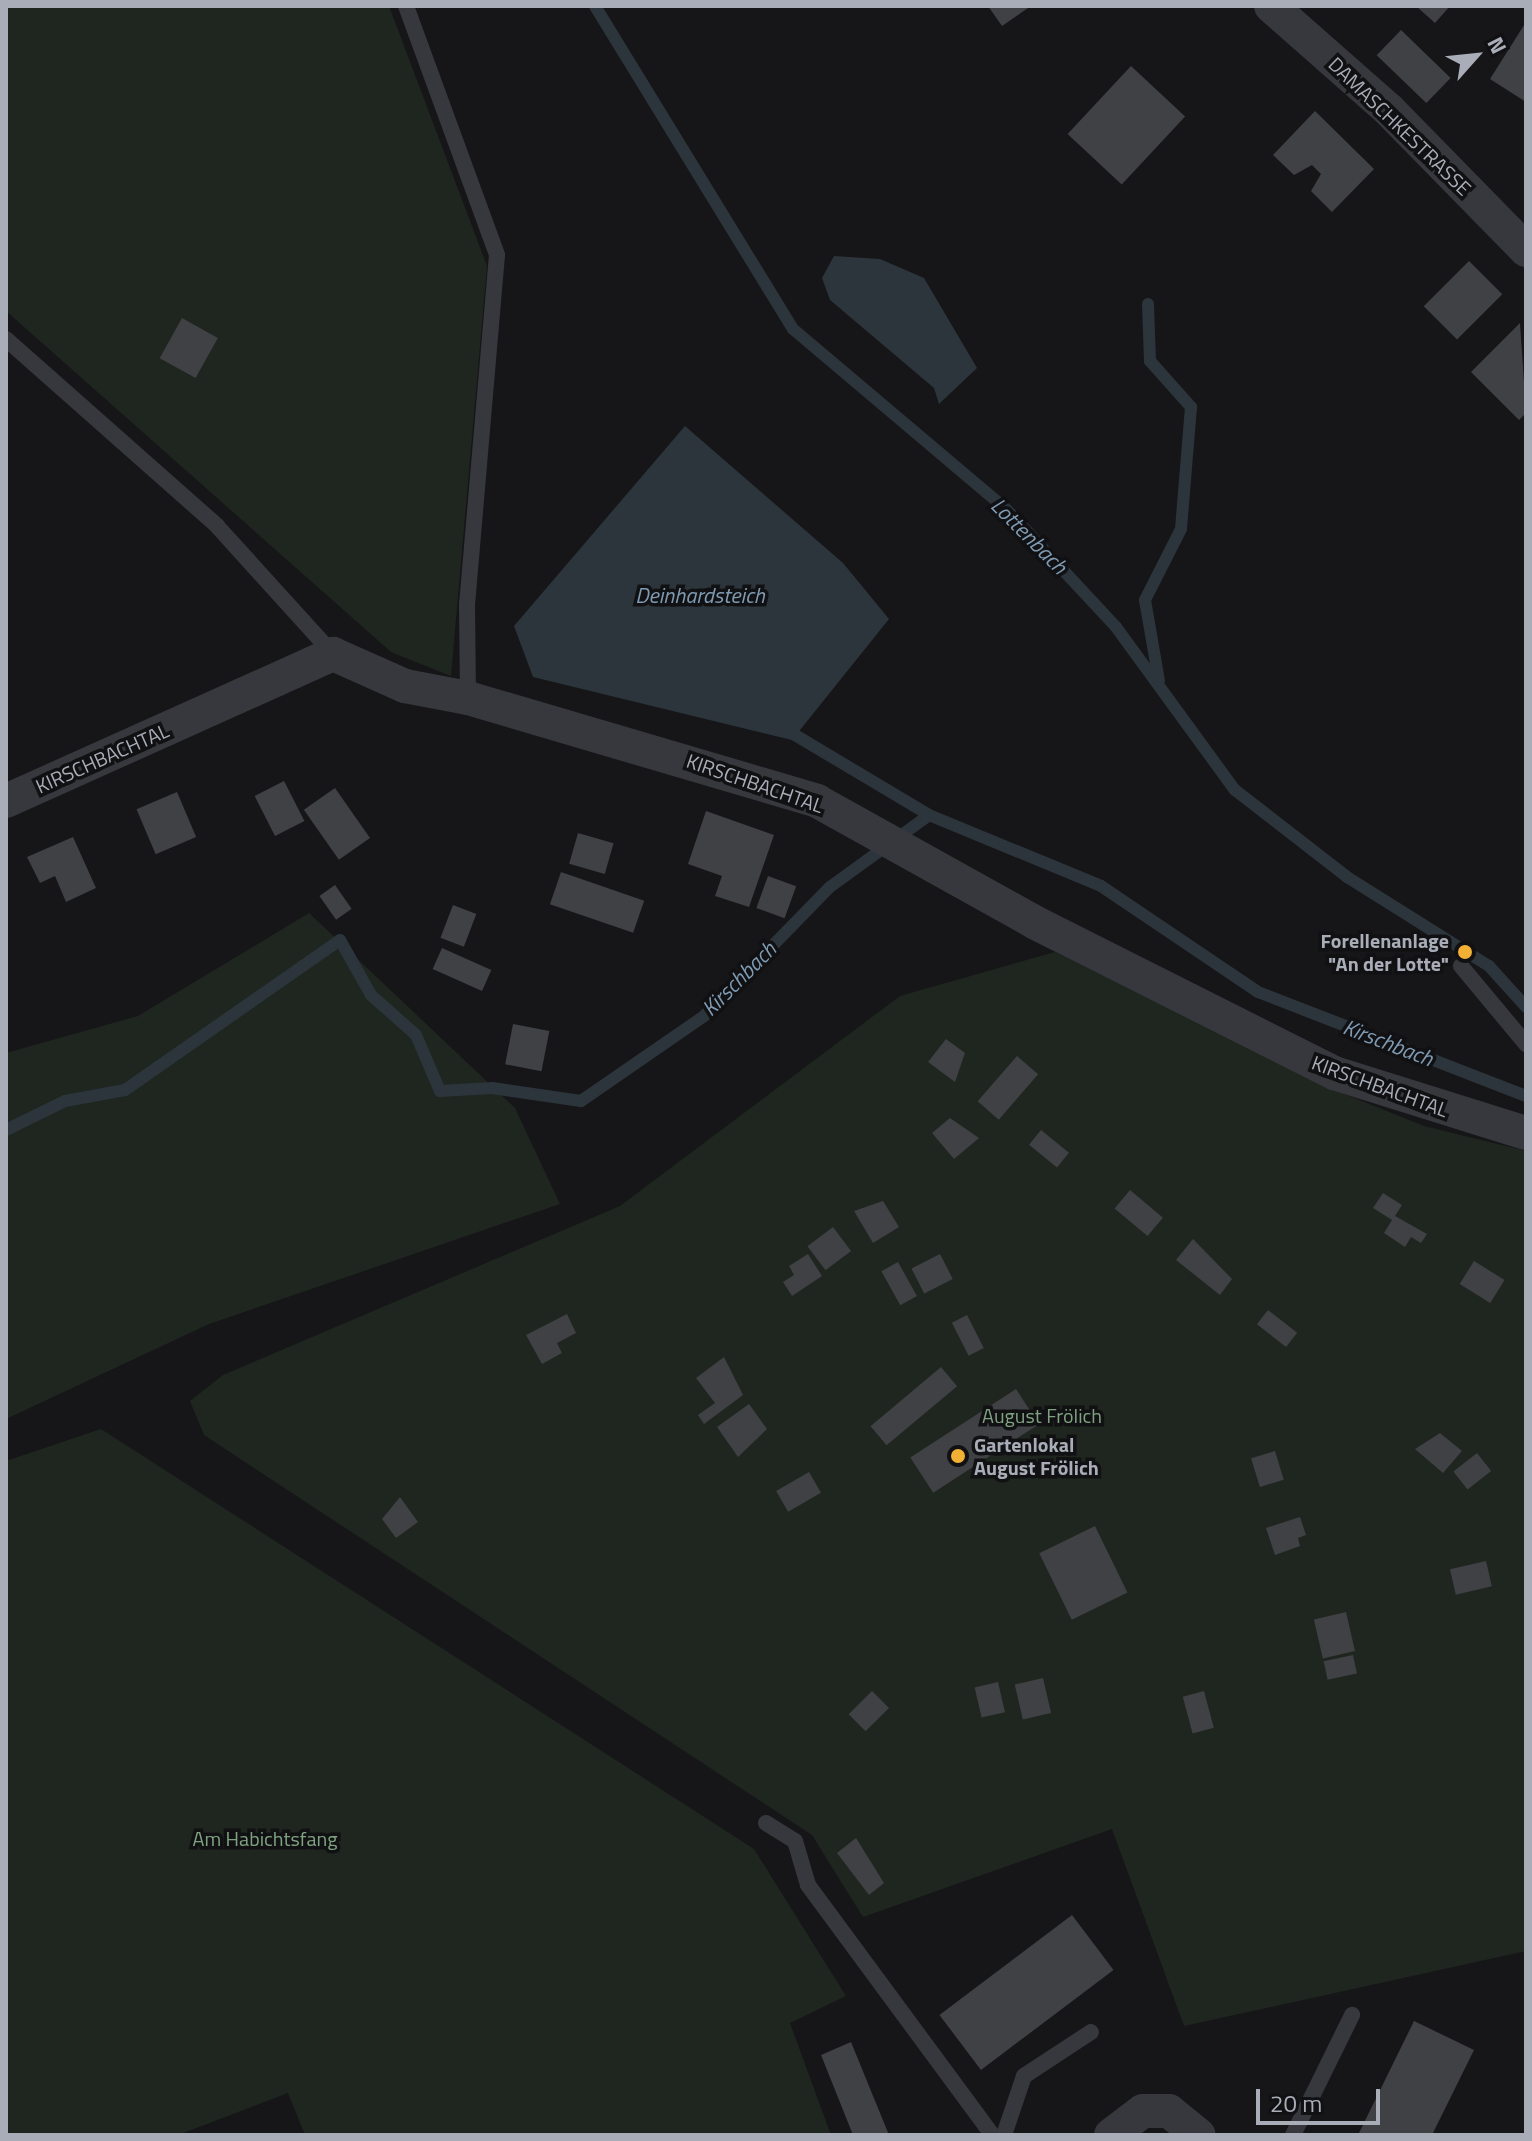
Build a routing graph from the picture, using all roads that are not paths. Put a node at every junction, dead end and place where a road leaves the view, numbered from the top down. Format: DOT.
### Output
graph roads {
  1 [pos="406,6"];
  2 [pos="1271,6"];
  3 [pos="1526,250"];
  4 [pos="6,339"];
  5 [pos="333,654"];
  6 [pos="468,698"];
  7 [pos="6,801"];
  8 [pos="1461,966"];
  9 [pos="1526,1044"];
  10 [pos="1526,1133"];
  11 [pos="766,1823"];
  12 [pos="1352,2015"];
  13 [pos="1091,2032"];
  14 [pos="992,2135"];
  15 [pos="1004,2135"];
  16 [pos="1111,2135"];
  17 [pos="1199,2135"];
  18 [pos="1293,2135"];
  1 -- 6 [label="lane"];
  2 -- 3 [label="street, DAMASCHKESTRASSE"];
  4 -- 5 [label="lane"];
  5 -- 6 [label="street, KIRSCHBACHTAL"];
  5 -- 7 [label="street, KIRSCHBACHTAL"];
  6 -- 10 [label="street, KIRSCHBACHTAL"];
  8 -- 9 [label="lane"];
  11 -- 14 [label="lane"];
  12 -- 18 [label="lane"];
  13 -- 15 [label="lane"];
  16 -- 17 [label="street"];
}
